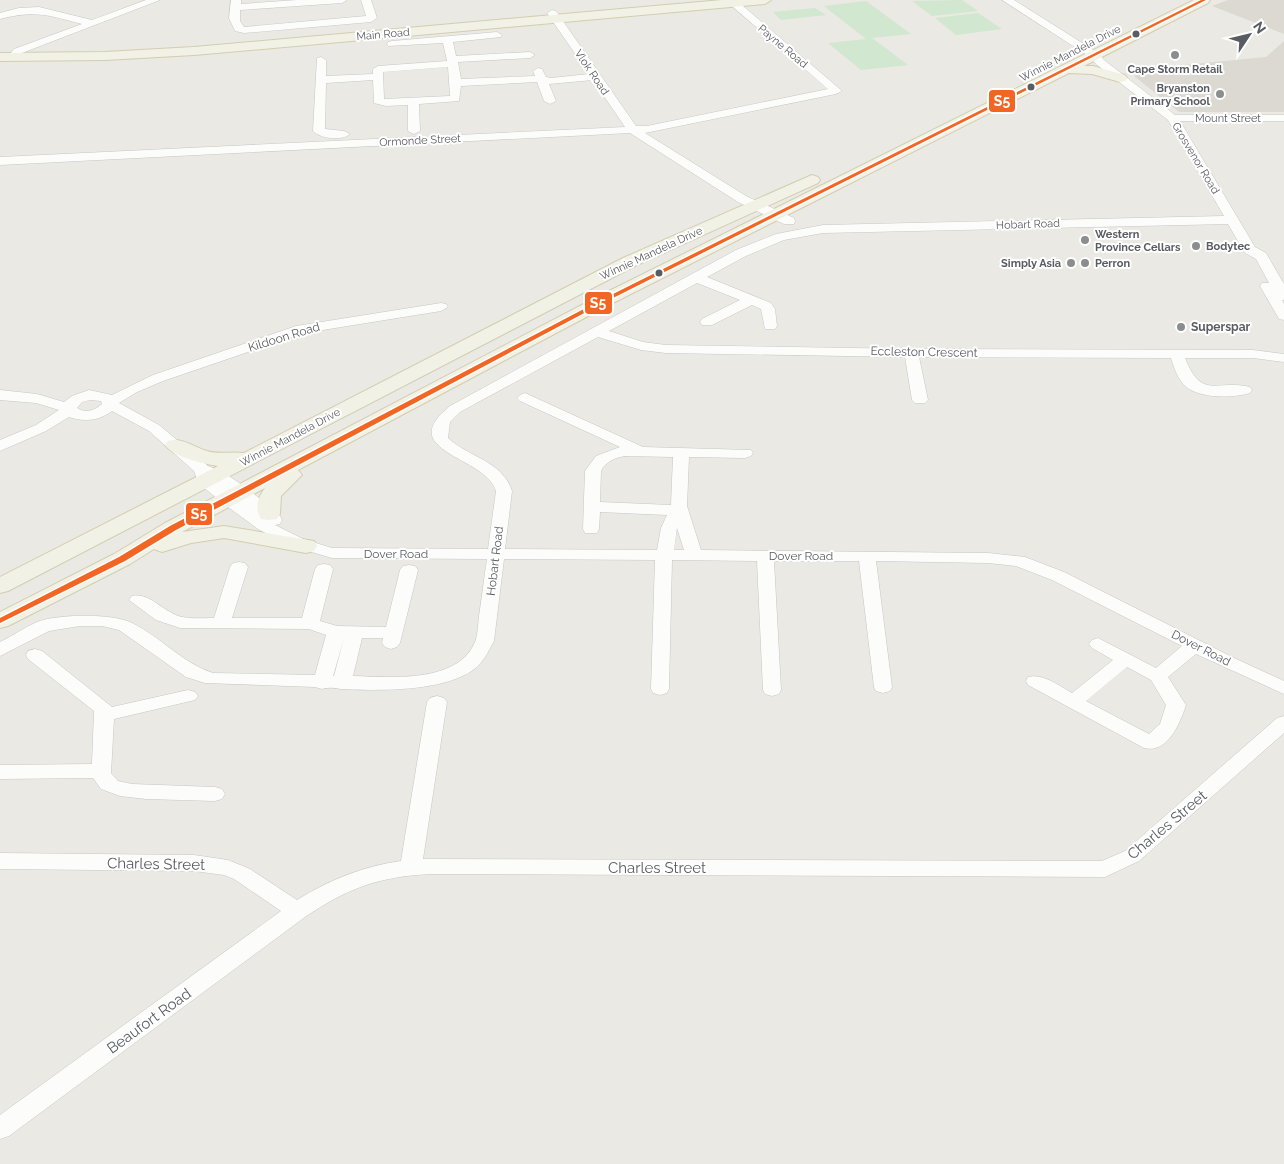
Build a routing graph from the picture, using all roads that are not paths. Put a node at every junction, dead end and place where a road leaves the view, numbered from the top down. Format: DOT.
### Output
graph roads {
  1 [pos="155,0"];
  2 [pos="342,0"];
  3 [pos="366,0"];
  4 [pos="700,0"];
  5 [pos="765,0"];
  6 [pos="996,0"];
  7 [pos="1007,0"];
  8 [pos="1178,0"];
  9 [pos="1204,0"];
  10 [pos="731,2"];
  11 [pos="236,4"];
  12 [pos="0,16"];
  13 [pos="554,16"];
  14 [pos="92,23"];
  15 [pos="497,35"];
  16 [pos="51,38"];
  17 [pos="447,40"];
  18 [pos="392,44"];
  19 [pos="523,44"];
  20 [pos="0,51"];
  21 [pos="60,51"];
  22 [pos="10,55"];
  23 [pos="530,55"];
  24 [pos="1086,56"];
  25 [pos="321,60"];
  26 [pos="451,62"];
  27 [pos="1064,70"];
  28 [pos="595,75"];
  29 [pos="377,77"];
  30 [pos="1120,78"];
  31 [pos="542,79"];
  32 [pos="321,80"];
  33 [pos="456,83"];
  34 [pos="836,91"];
  35 [pos="550,101"];
  36 [pos="413,102"];
  37 [pos="1172,118"];
  38 [pos="1284,118"];
  39 [pos="456,128"];
  40 [pos="632,130"];
  41 [pos="414,131"];
  42 [pos="0,161"];
  43 [pos="978,211"];
  44 [pos="767,214"];
  45 [pos="1233,220"];
  46 [pos="990,225"];
  47 [pos="823,229"];
  48 [pos="1250,250"];
  49 [pos="697,278"];
  50 [pos="1284,296"];
  51 [pos="751,300"];
  52 [pos="441,307"];
  53 [pos="1284,316"];
  54 [pos="707,322"];
  55 [pos="770,326"];
  56 [pos="598,332"];
  57 [pos="1284,350"];
  58 [pos="911,353"];
  59 [pos="1176,353"];
  60 [pos="1253,354"];
  61 [pos="1284,358"];
  62 [pos="1245,390"];
  63 [pos="0,395"];
  64 [pos="83,397"];
  65 [pos="525,398"];
  66 [pos="37,399"];
  67 [pos="920,400"];
  68 [pos="107,401"];
  69 [pos="73,411"];
  70 [pos="97,414"];
  71 [pos="146,423"];
  72 [pos="175,445"];
  73 [pos="333,445"];
  74 [pos="0,446"];
  75 [pos="640,451"];
  76 [pos="681,452"];
  77 [pos="745,453"];
  78 [pos="256,455"];
  79 [pos="208,475"];
  80 [pos="236,495"];
  81 [pos="592,507"];
  82 [pos="679,509"];
  83 [pos="269,514"];
  84 [pos="591,529"];
  85 [pos="299,543"];
  86 [pos="495,554"];
  87 [pos="664,556"];
  88 [pos="694,556"];
  89 [pos="765,556"];
  90 [pos="867,556"];
  91 [pos="122,559"];
  92 [pos="239,567"];
  93 [pos="324,569"];
  94 [pos="409,570"];
  95 [pos="0,586"];
  96 [pos="138,600"];
  97 [pos="0,621"];
  98 [pos="221,623"];
  99 [pos="310,624"];
  100 [pos="345,633"];
  101 [pos="1098,644"];
  102 [pos="1195,645"];
  103 [pos="0,650"];
  104 [pos="35,655"];
  105 [pos="1125,659"];
  106 [pos="1158,676"];
  107 [pos="1035,681"];
  108 [pos="322,683"];
  109 [pos="342,683"];
  110 [pos="883,688"];
  111 [pos="1284,688"];
  112 [pos="660,689"];
  113 [pos="772,690"];
  114 [pos="188,696"];
  115 [pos="437,702"];
  116 [pos="1073,702"];
  117 [pos="105,715"];
  118 [pos="1284,722"];
  119 [pos="101,771"];
  120 [pos="0,772"];
  121 [pos="215,794"];
  122 [pos="0,861"];
  123 [pos="411,867"];
  124 [pos="296,912"];
  125 [pos="0,1129"];
  1 -- 14 [label="street"];
  2 -- 11 [label="street"];
  3 -- 11 [label="street"];
  4 -- 13 [label="main road, Main Road"];
  5 -- 10 [label="main road, Main Road"];
  6 -- 24 [label="street, Grosvenor Road"];
  7 -- 24 [label="street, Grosvenor Road"];
  8 -- 24 [label="main road, Winnie Mandela Drive"];
  9 -- 24 [label="main road, Winnie Mandela Drive"];
  10 -- 13 [label="main road, Main Road"];
  10 -- 34 [label="street, Payne Road"];
  12 -- 14 [label="street"];
  13 -- 21 [label="main road, Main Road"];
  13 -- 22 [label="main road, Main Road"];
  13 -- 28 [label="street, Vlok Road"];
  14 -- 16 [label="street"];
  15 -- 17 [label="street"];
  16 -- 21 [label="main road"];
  16 -- 22 [label="street"];
  17 -- 18 [label="street"];
  17 -- 26 [label="street"];
  19 -- 23 [label="street"];
  20 -- 22 [label="main road, Main Road"];
  21 -- 22 [label="main road, Main Road"];
  23 -- 26 [label="street"];
  23 -- 31 [label="street"];
  24 -- 27 [label="main road, Winnie Mandela Drive"];
  24 -- 30 [label="street, Grosvenor Road"];
  24 -- 44 [label="main road, Winnie Mandela Drive"];
  25 -- 32 [label="street"];
  26 -- 29 [label="street"];
  26 -- 33 [label="street"];
  27 -- 30 [label="main road"];
  27 -- 44 [label="main road, Winnie Mandela Drive"];
  28 -- 31 [label="street"];
  28 -- 40 [label="street, Vlok Road"];
  29 -- 32 [label="street"];
  29 -- 36 [label="street"];
  30 -- 37 [label="street, Grosvenor Road"];
  31 -- 33 [label="street"];
  31 -- 35 [label="street"];
  32 -- 41 [label="street"];
  33 -- 36 [label="street"];
  34 -- 40 [label="street, Ormonde Street"];
  36 -- 41 [label="street"];
  37 -- 38 [label="street, Mount Street"];
  37 -- 45 [label="street, Grosvenor Road"];
  39 -- 41 [label="street"];
  40 -- 42 [label="street, Ormonde Street"];
  40 -- 44 [label="street"];
  43 -- 46 [label="street"];
  44 -- 47 [label="street, Hobart Road"];
  44 -- 73 [label="main road, Winnie Mandela Drive"];
  44 -- 78 [label="main road, Winnie Mandela Drive"];
  45 -- 46 [label="street, Hobart Road"];
  45 -- 48 [label="street, Grosvenor Road"];
  46 -- 47 [label="street, Hobart Road"];
  47 -- 49 [label="street, Hobart Road"];
  48 -- 50 [label="street, Grosvenor Road"];
  48 -- 53 [label="street, Grosvenor Road"];
  49 -- 51 [label="street"];
  49 -- 56 [label="street, Hobart Road"];
  51 -- 54 [label="street"];
  51 -- 55 [label="street"];
  52 -- 68 [label="street, Kildoon Road"];
  56 -- 58 [label="street, Eccleston Crescent"];
  56 -- 86 [label="street, Hobart Road"];
  57 -- 60 [label="street, Eccleston Crescent"];
  58 -- 59 [label="street, Eccleston Crescent"];
  58 -- 67 [label="street"];
  59 -- 60 [label="street, Eccleston Crescent"];
  59 -- 62 [label="street"];
  60 -- 61 [label="street, Eccleston Crescent"];
  63 -- 66 [label="street"];
  64 -- 66 [label="street"];
  64 -- 68 [label="street"];
  64 -- 69 [label="street"];
  65 -- 75 [label="street"];
  66 -- 69 [label="street"];
  68 -- 70 [label="street, Kildoon Road"];
  68 -- 71 [label="street"];
  69 -- 70 [label="street"];
  69 -- 74 [label="street"];
  70 -- 71 [label="street"];
  71 -- 72 [label="street"];
  72 -- 78 [label="main road"];
  72 -- 79 [label="street"];
  73 -- 80 [label="main road, Winnie Mandela Drive"];
  73 -- 83 [label="main road"];
  75 -- 76 [label="street"];
  75 -- 81 [label="street"];
  76 -- 77 [label="street"];
  76 -- 82 [label="street"];
  78 -- 79 [label="main road, Winnie Mandela Drive"];
  79 -- 80 [label="street"];
  79 -- 95 [label="main road, Winnie Mandela Drive"];
  80 -- 83 [label="street"];
  80 -- 85 [label="street, Dover Road"];
  80 -- 91 [label="main road, Winnie Mandela Drive"];
  81 -- 82 [label="street"];
  81 -- 84 [label="street"];
  82 -- 87 [label="street"];
  82 -- 88 [label="street"];
  83 -- 85 [label="street"];
  85 -- 86 [label="street, Dover Road"];
  85 -- 91 [label="main road"];
  86 -- 87 [label="street, Dover Road"];
  86 -- 109 [label="street, Hobart Road"];
  87 -- 88 [label="street, Dover Road"];
  87 -- 112 [label="street"];
  88 -- 89 [label="street, Dover Road"];
  89 -- 90 [label="street, Dover Road"];
  89 -- 113 [label="street"];
  90 -- 102 [label="street, Dover Road"];
  90 -- 110 [label="street"];
  91 -- 97 [label="main road, Winnie Mandela Drive"];
  92 -- 98 [label="street"];
  93 -- 99 [label="street"];
  94 -- 100 [label="street"];
  96 -- 98 [label="street"];
  98 -- 99 [label="street"];
  99 -- 100 [label="street"];
  100 -- 108 [label="street"];
  100 -- 109 [label="street"];
  101 -- 105 [label="street"];
  102 -- 106 [label="street"];
  102 -- 111 [label="street, Dover Road"];
  103 -- 108 [label="street, Hobart Road"];
  104 -- 117 [label="street"];
  105 -- 106 [label="street"];
  105 -- 116 [label="street"];
  106 -- 116 [label="street"];
  107 -- 116 [label="street"];
  108 -- 109 [label="street, Hobart Road"];
  114 -- 117 [label="street"];
  115 -- 123 [label="street"];
  117 -- 119 [label="street"];
  118 -- 123 [label="street, Charles Street"];
  119 -- 120 [label="street"];
  119 -- 121 [label="street"];
  122 -- 124 [label="street, Charles Street"];
  123 -- 124 [label="street, Charles Street"];
  124 -- 125 [label="street, Beaufort Road"];
}
